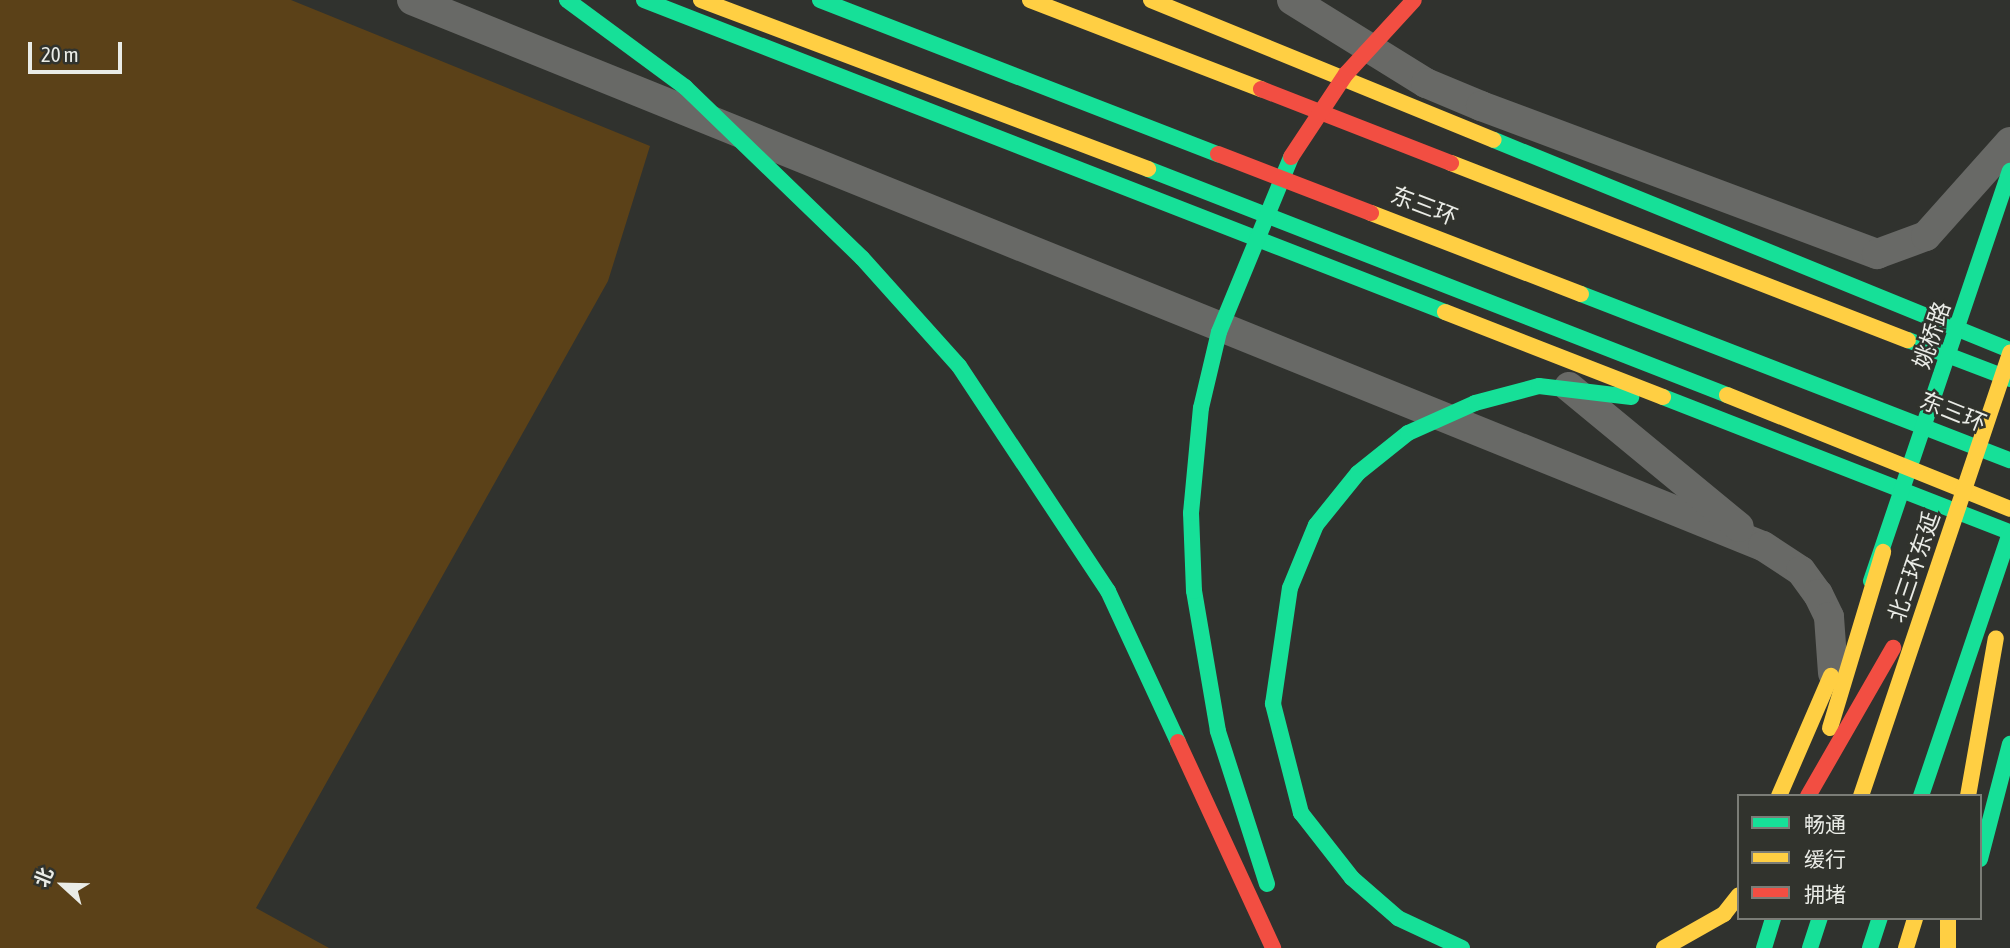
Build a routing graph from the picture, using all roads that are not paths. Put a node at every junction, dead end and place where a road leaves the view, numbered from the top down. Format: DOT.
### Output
graph roads {
  1 [pos="412,0"];
  2 [pos="567,0"];
  3 [pos="644,0"];
  4 [pos="701,0"];
  5 [pos="820,0"];
  6 [pos="1030,0"];
  7 [pos="1151,0"];
  8 [pos="1292,0"];
  9 [pos="1414,0"];
  10 [pos="2010,142"];
  11 [pos="2010,172"];
  12 [pos="1436,278"];
  13 [pos="1958,329"];
  14 [pos="2010,351"];
  15 [pos="2010,379"];
  16 [pos="1740,423"];
  17 [pos="2010,460"];
  18 [pos="1911,468"];
  19 [pos="2010,509"];
  20 [pos="2010,532"];
  21 [pos="1763,547"];
  22 [pos="1883,552"];
  23 [pos="2010,567"];
  24 [pos="1937,570"];
  25 [pos="1833,673"];
  26 [pos="2004,702"];
  27 [pos="2010,744"];
  28 [pos="2005,777"];
  29 [pos="1780,794"];
  30 [pos="1810,794"];
  31 [pos="1810,794"];
  32 [pos="1862,794"];
  33 [pos="1922,794"];
  34 [pos="1955,794"];
  35 [pos="1968,794"];
  36 [pos="1982,852"];
  37 [pos="1737,883"];
  38 [pos="1737,898"];
  39 [pos="1772,920"];
  40 [pos="1819,920"];
  41 [pos="1879,920"];
  42 [pos="1914,920"];
  43 [pos="1948,920"];
  44 [pos="1964,920"];
  45 [pos="1273,948"];
  46 [pos="1290,948"];
  47 [pos="1462,948"];
  48 [pos="1664,948"];
  49 [pos="1705,948"];
  50 [pos="1764,948"];
  51 [pos="1810,948"];
  52 [pos="1870,948"];
  53 [pos="1906,948"];
  54 [pos="1948,948"];
  55 [pos="1957,948"];
  1 -- 21 [label="street"];
  2 -- 45 [label="main road"];
  3 -- 16 [label="main road"];
  4 -- 12 [label="main road"];
  5 -- 17 [label="main road, 东三环"];
  6 -- 15 [label="main road"];
  7 -- 13 [label="main road"];
  8 -- 10 [label="street"];
  9 -- 46 [label="main road"];
  11 -- 13 [label="main road, 姚桥路"];
  12 -- 18 [label="main road"];
  12 -- 21 [label="street"];
  13 -- 14 [label="main road"];
  13 -- 18 [label="main road, 姚桥路"];
  14 -- 24 [label="main road, 北三环东延"];
  16 -- 20 [label="main road"];
  16 -- 47 [label="main road"];
  18 -- 19 [label="main road"];
  18 -- 22 [label="main road, 姚桥路"];
  20 -- 33 [label="main road"];
  21 -- 25 [label="street"];
  22 -- 25 [label="main road"];
  22 -- 31 [label="main road"];
  23 -- 35 [label="main road"];
  24 -- 30 [label="main road"];
  24 -- 32 [label="main road, 北三环东延"];
  25 -- 29 [label="main road"];
  26 -- 34 [label="main road"];
  27 -- 28 [label="main road"];
  28 -- 36 [label="main road"];
  37 -- 49 [label="main road"];
  38 -- 48 [label="main road"];
  39 -- 50 [label="main road"];
  40 -- 51 [label="main road"];
  41 -- 52 [label="main road"];
  42 -- 53 [label="main road"];
  43 -- 54 [label="main road"];
  44 -- 55 [label="main road"];
}
